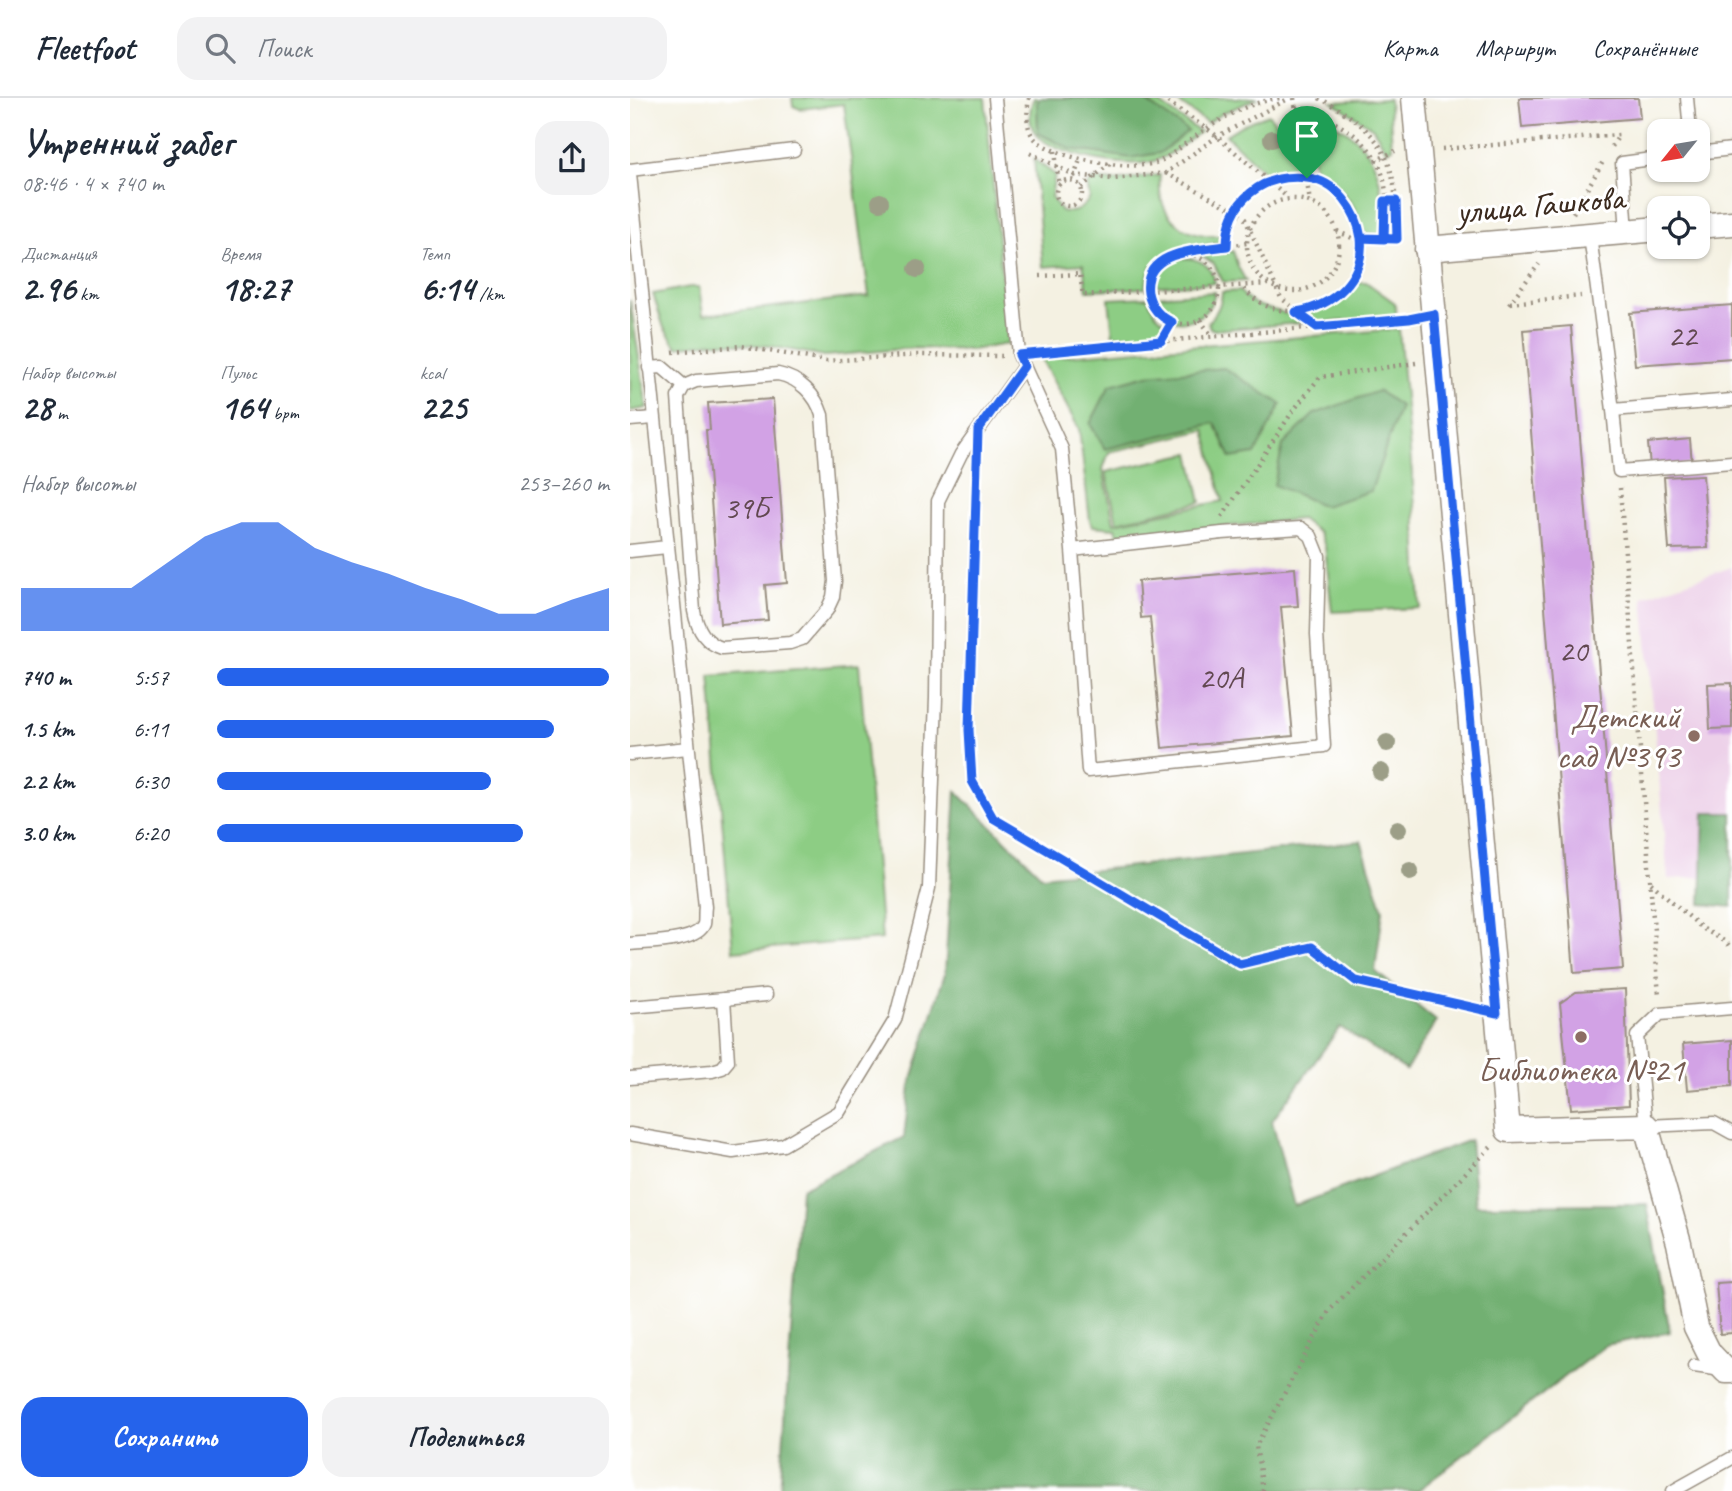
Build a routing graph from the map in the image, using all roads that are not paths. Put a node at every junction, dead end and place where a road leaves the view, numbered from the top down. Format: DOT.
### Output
graph roads {
  1 [pos="995,98"];
  2 [pos="1414,98"];
  3 [pos="1687,98"];
  4 [pos="1689,119"];
  5 [pos="1732,149"];
  6 [pos="794,150"];
  7 [pos="1710,152"];
  8 [pos="1647,160"];
  9 [pos="630,172"];
  10 [pos="1732,223"];
  11 [pos="1710,225"];
  12 [pos="1647,230"];
  13 [pos="1626,232"];
  14 [pos="1590,236"];
  15 [pos="1427,249"];
  16 [pos="1021,360"];
  17 [pos="649,368"];
  18 [pos="684,386"];
  19 [pos="1732,400"];
  20 [pos="1613,410"];
  21 [pos="654,418"];
  22 [pos="630,420"];
  23 [pos="1732,462"];
  24 [pos="667,547"];
  25 [pos="1072,550"];
  26 [pos="630,551"];
  27 [pos="688,748"];
  28 [pos="630,754"];
  29 [pos="630,944"];
  30 [pos="765,995"];
  31 [pos="723,999"];
  32 [pos="630,1007"];
  33 [pos="1732,1008"];
  34 [pos="630,1077"];
  35 [pos="1646,1126"];
  36 [pos="1732,1133"];
  37 [pos="630,1134"];
  38 [pos="1694,1366"];
  39 [pos="1729,1371"];
  40 [pos="1732,1458"];
  41 [pos="1673,1491"];
  1 -- 16 [label="lane"];
  2 -- 15 [label="street"];
  3 -- 4 [label="lane"];
  5 -- 7 [label="lane"];
  6 -- 9 [label="lane"];
  8 -- 13 [label="lane"];
  9 -- 17 [label="lane"];
  10 -- 11 [label="street"];
  12 -- 13 [label="street, улица Гашкова"];
  13 -- 14 [label="street, улица Гашкова"];
  14 -- 15 [label="street, улица Гашкова"];
  14 -- 20 [label="lane"];
  15 -- 35 [label="street"];
  16 -- 25 [label="lane"];
  16 -- 37 [label="lane"];
  17 -- 18 [label="lane"];
  17 -- 21 [label="lane"];
  18 -- 18 [label="lane"];
  19 -- 20 [label="lane"];
  20 -- 23 [label="lane"];
  21 -- 22 [label="lane"];
  21 -- 24 [label="lane"];
  24 -- 26 [label="lane"];
  24 -- 27 [label="lane"];
  25 -- 25 [label="lane"];
  27 -- 28 [label="lane"];
  27 -- 29 [label="lane"];
  30 -- 31 [label="lane"];
  31 -- 32 [label="lane"];
  31 -- 34 [label="lane"];
  33 -- 35 [label="lane"];
  35 -- 36 [label="lane"];
  35 -- 39 [label="street"];
  38 -- 39 [label="lane"];
  40 -- 41 [label="lane"];
}
